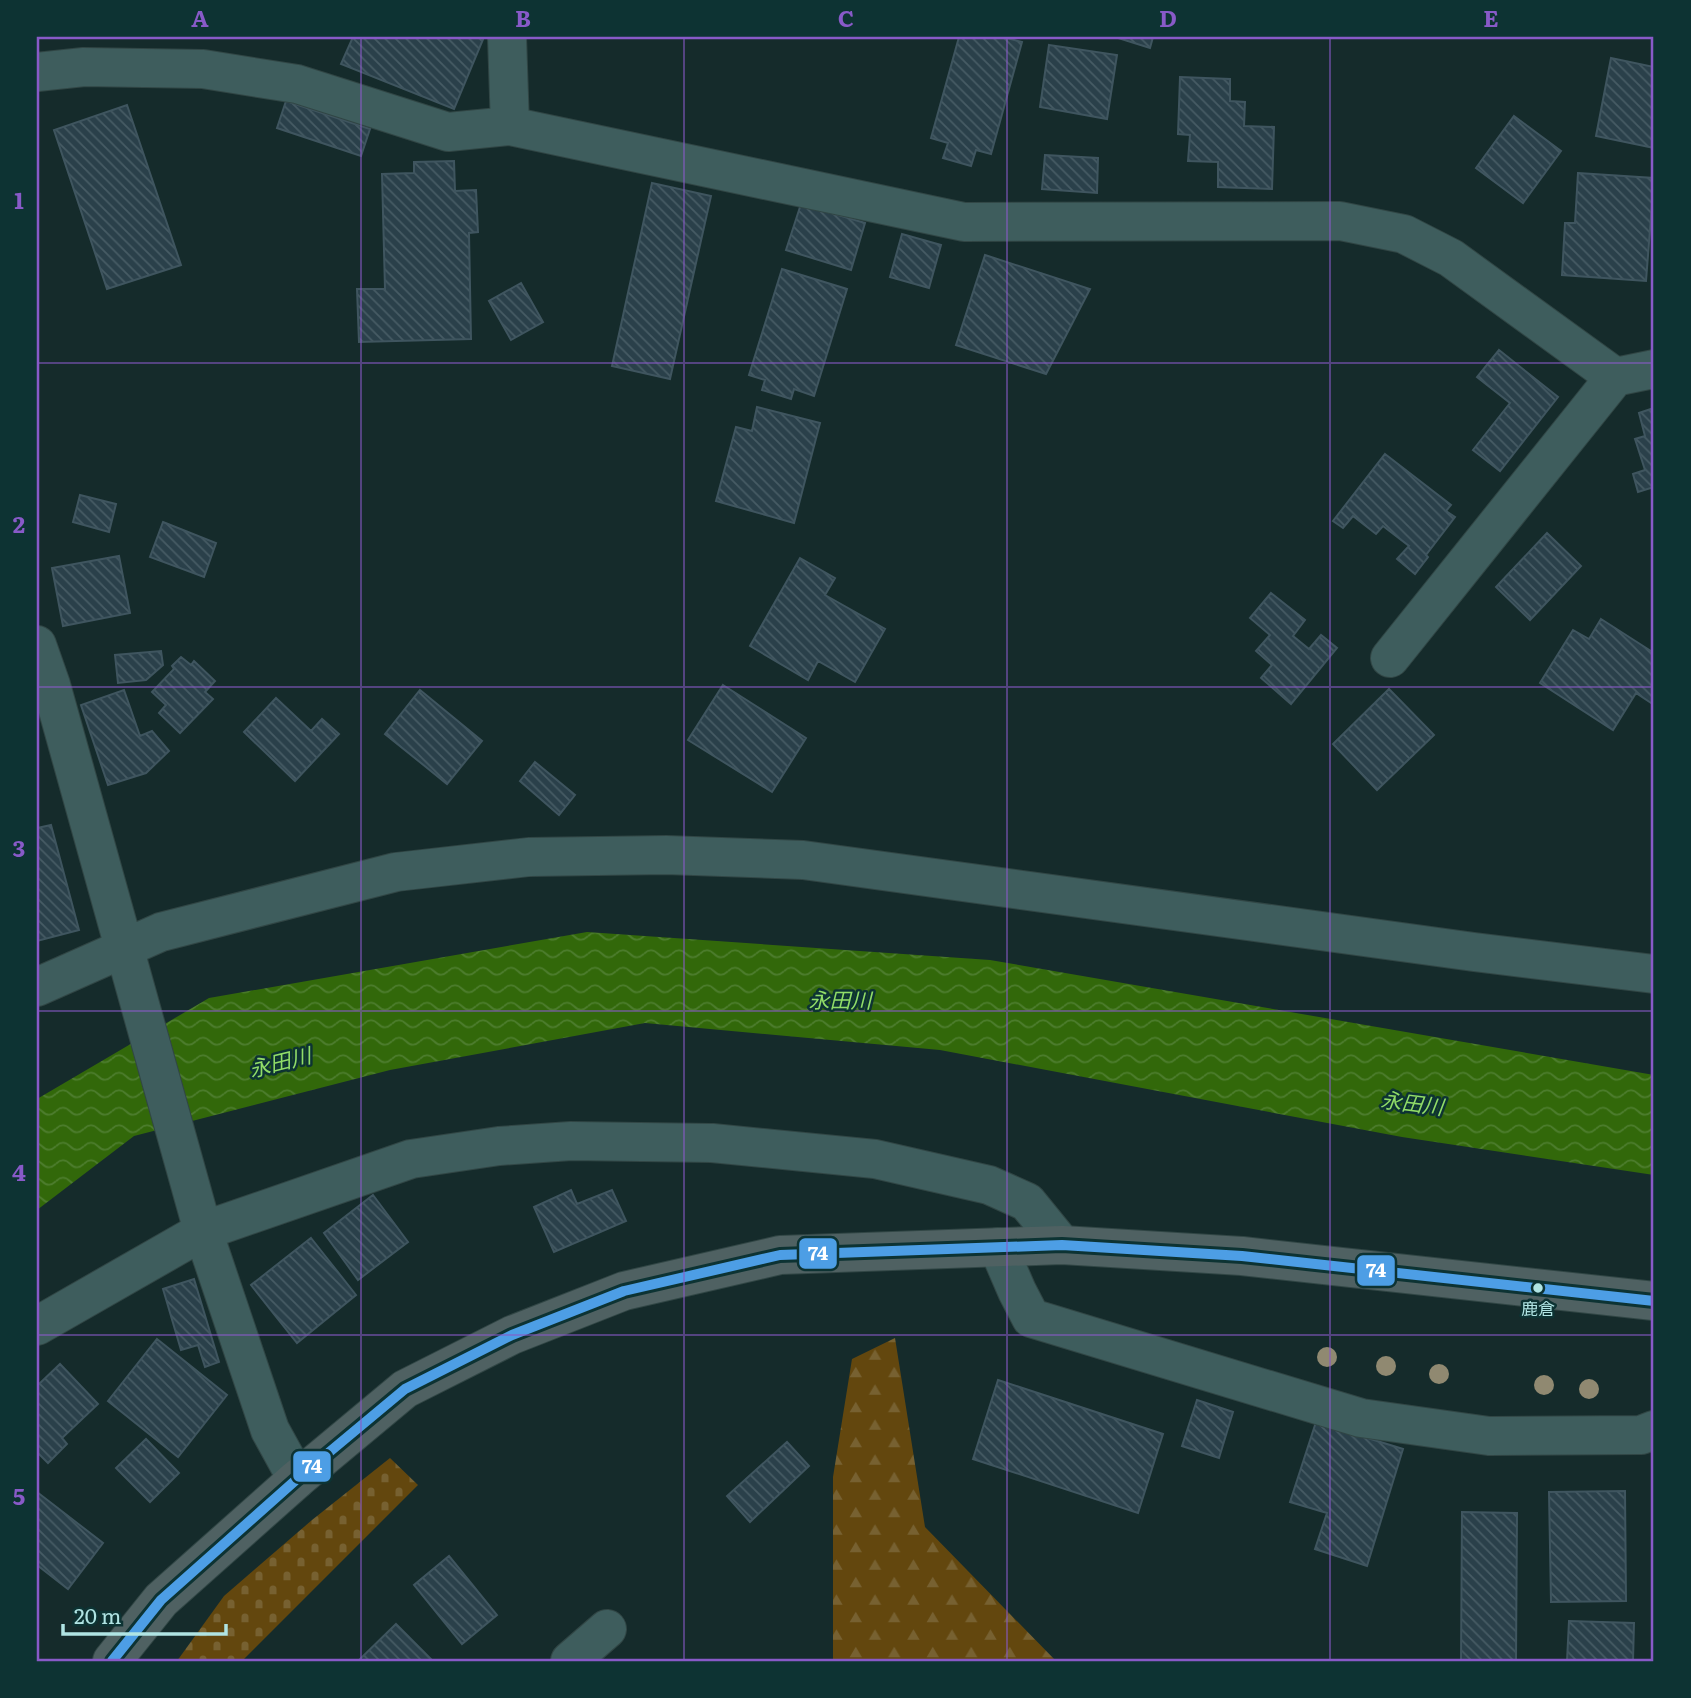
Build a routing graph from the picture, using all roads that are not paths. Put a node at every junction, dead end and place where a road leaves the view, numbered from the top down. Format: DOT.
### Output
graph roads {
  1 [pos="507,37"];
  2 [pos="37,72"];
  3 [pos="510,126"];
  4 [pos="1654,369"];
  5 [pos="1615,377"];
  6 [pos="37,645"];
  7 [pos="1390,658"];
  8 [pos="123,950"];
  9 [pos="1654,974"];
  10 [pos="37,987"];
  11 [pos="202,1231"];
  12 [pos="1062,1245"];
  13 [pos="998,1247"];
  14 [pos="1654,1301"];
  15 [pos="37,1326"];
  16 [pos="1654,1430"];
  17 [pos="297,1479"];
  18 [pos="607,1629"];
  19 [pos="113,1661"];
  20 [pos="570,1661"];
  1 -- 3 [label="street"];
  2 -- 3 [label="street"];
  3 -- 5 [label="street"];
  4 -- 5 [label="street"];
  5 -- 7 [label="street"];
  6 -- 8 [label="street"];
  8 -- 9 [label="street"];
  8 -- 10 [label="street"];
  8 -- 11 [label="street"];
  11 -- 12 [label="street"];
  11 -- 15 [label="street"];
  11 -- 17 [label="street"];
  12 -- 13 [label="main road"];
  12 -- 14 [label="main road"];
  13 -- 16 [label="street"];
  13 -- 17 [label="main road"];
  17 -- 19 [label="main road"];
  18 -- 20 [label="street"];
}
